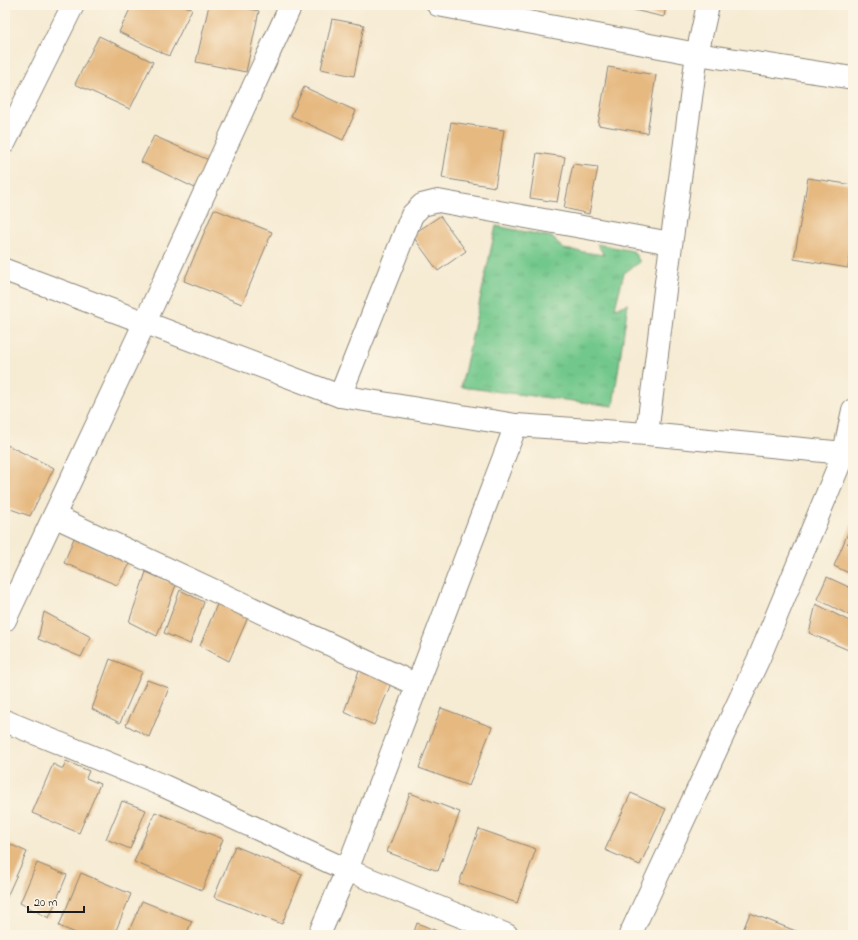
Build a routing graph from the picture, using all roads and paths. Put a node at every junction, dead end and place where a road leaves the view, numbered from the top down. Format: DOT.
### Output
graph roads {
  1 [pos="73,5"];
  2 [pos="291,5"];
  3 [pos="438,5"];
  4 [pos="708,5"];
  5 [pos="697,54"];
  6 [pos="853,78"];
  7 [pos="5,142"];
  8 [pos="671,242"];
  9 [pos="5,270"];
  10 [pos="145,322"];
  11 [pos="340,396"];
  12 [pos="853,410"];
  13 [pos="516,425"];
  14 [pos="647,434"];
  15 [pos="849,454"];
  16 [pos="54,516"];
  17 [pos="5,620"];
  18 [pos="417,686"];
  19 [pos="5,721"];
  20 [pos="347,870"];
  21 [pos="319,935"];
  22 [pos="507,935"];
  23 [pos="630,935"];
  1 -- 7 [label="street"];
  2 -- 10 [label="street"];
  3 -- 5 [label="street"];
  4 -- 5 [label="street"];
  5 -- 6 [label="street"];
  5 -- 8 [label="street"];
  8 -- 11 [label="street"];
  8 -- 14 [label="street"];
  9 -- 10 [label="street"];
  10 -- 11 [label="street"];
  10 -- 16 [label="street"];
  11 -- 13 [label="street"];
  12 -- 15 [label="street"];
  13 -- 14 [label="street"];
  13 -- 18 [label="street"];
  14 -- 15 [label="street"];
  15 -- 23 [label="street"];
  16 -- 17 [label="street"];
  16 -- 18 [label="street"];
  18 -- 20 [label="street"];
  19 -- 20 [label="street"];
  20 -- 21 [label="street"];
  20 -- 22 [label="street"];
}
